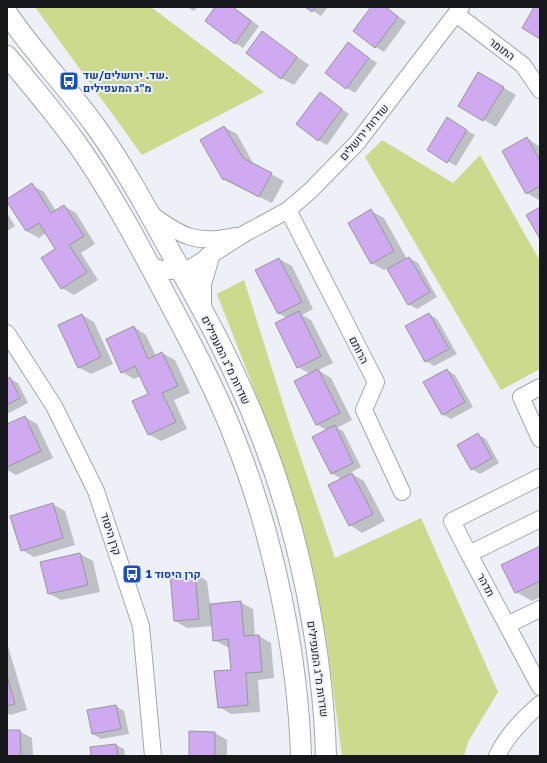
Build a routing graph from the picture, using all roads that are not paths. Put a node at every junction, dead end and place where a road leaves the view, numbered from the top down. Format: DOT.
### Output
graph roads {
  1 [pos="458,11"];
  2 [pos="7,13"];
  3 [pos="7,56"];
  4 [pos="540,90"];
  5 [pos="288,210"];
  6 [pos="148,211"];
  7 [pos="244,234"];
  8 [pos="210,257"];
  9 [pos="150,266"];
  10 [pos="181,270"];
  11 [pos="201,308"];
  12 [pos="7,333"];
  13 [pos="540,386"];
  14 [pos="540,438"];
  15 [pos="540,477"];
  16 [pos="402,492"];
  17 [pos="540,519"];
  18 [pos="469,554"];
  19 [pos="540,609"];
  20 [pos="507,625"];
  21 [pos="540,687"];
  22 [pos="540,704"];
  23 [pos="153,756"];
  24 [pos="301,756"];
  25 [pos="326,756"];
  26 [pos="497,756"];
  1 -- 4 [label="street, התומר"];
  1 -- 5 [label="street, שדרות ירושלים"];
  2 -- 6 [label="main road, שדרות מ\"ג המעפילים"];
  3 -- 9 [label="main road"];
  5 -- 7 [label="street, שדרות ירושלים"];
  5 -- 16 [label="street, הרותם"];
  6 -- 7 [label="street, שדרות ירושלים"];
  6 -- 10 [label="main road, שדרות מ\"ג המעפילים"];
  7 -- 8 [label="street, שדרות ירושלים"];
  8 -- 10 [label="street, שדרות ירושלים"];
  8 -- 11 [label="main road"];
  9 -- 10 [label="street, שדרות ירושלים"];
  9 -- 24 [label="main road"];
  10 -- 11 [label="main road, שדרות מ\"ג המעפילים"];
  11 -- 25 [label="main road, שדרות מ\"ג המעפילים"];
  12 -- 23 [label="street, קרן היסוד"];
  13 -- 14 [label="street"];
  15 -- 18 [label="street, תדהר"];
  17 -- 18 [label="street"];
  18 -- 20 [label="street, תדהר"];
  19 -- 20 [label="street"];
  20 -- 21 [label="street, תדהר"];
  22 -- 26 [label="street"];
}
